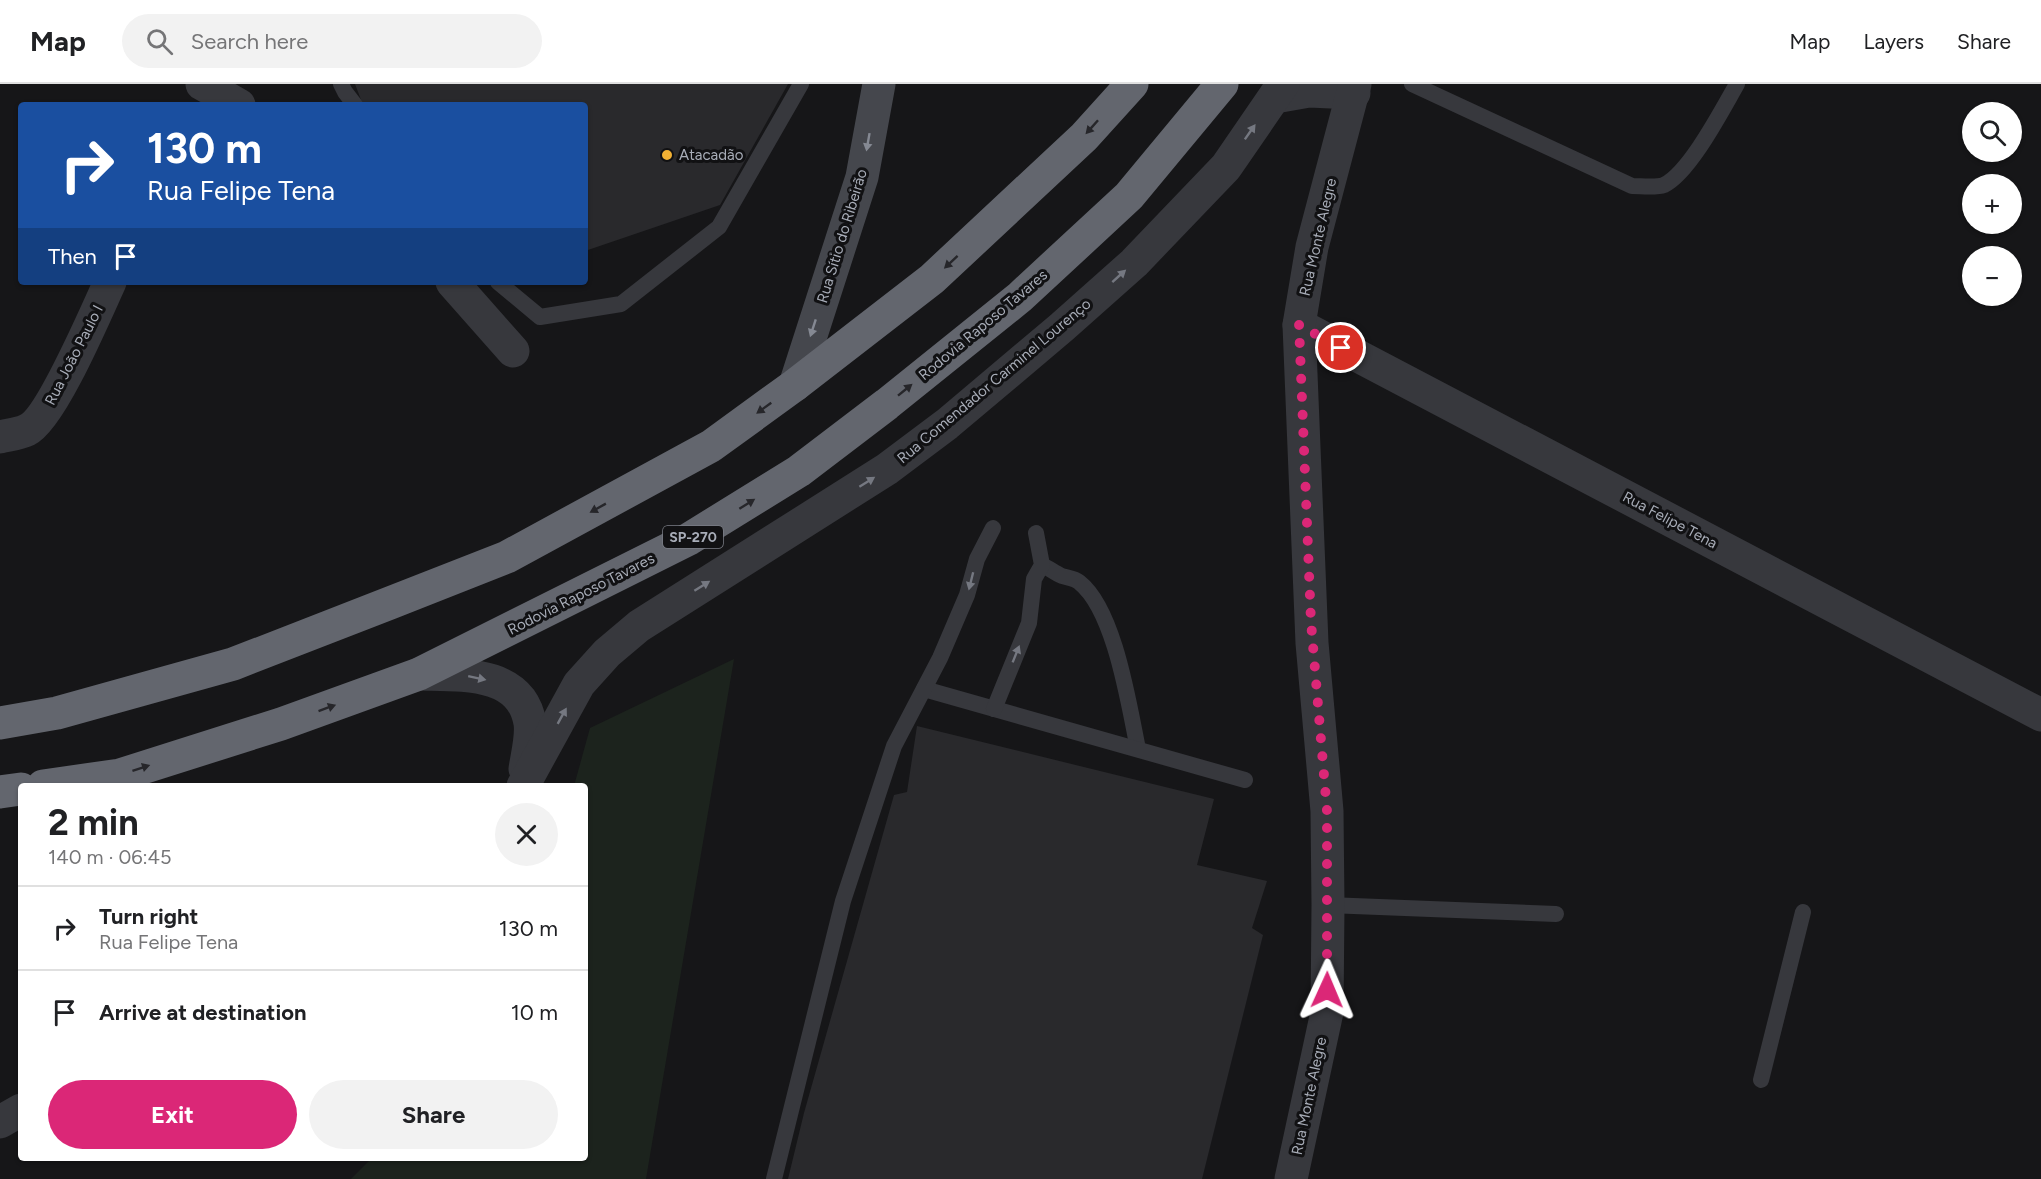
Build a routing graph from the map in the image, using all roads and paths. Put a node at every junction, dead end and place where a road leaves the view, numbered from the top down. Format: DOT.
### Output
graph roads {
  1 [pos="201,84"];
  2 [pos="341,84"];
  3 [pos="801,84"];
  4 [pos="879,84"];
  5 [pos="1132,84"];
  6 [pos="1222,84"];
  7 [pos="1412,84"];
  8 [pos="1737,84"];
  9 [pos="1354,89"];
  10 [pos="1279,91"];
  11 [pos="192,102"];
  12 [pos="234,102"];
  13 [pos="353,102"];
  14 [pos="109,285"];
  15 [pos="455,285"];
  16 [pos="502,285"];
  17 [pos="1299,325"];
  18 [pos="513,351"];
  19 [pos="795,385"];
  20 [pos="0,437"];
  21 [pos="993,528"];
  22 [pos="1036,533"];
  23 [pos="1042,565"];
  24 [pos="419,674"];
  25 [pos="924,689"];
  26 [pos="994,709"];
  27 [pos="2041,715"];
  28 [pos="0,723"];
  29 [pos="1138,749"];
  30 [pos="1245,780"];
  31 [pos="64,783"];
  32 [pos="523,783"];
  33 [pos="525,783"];
  34 [pos="18,789"];
  35 [pos="0,792"];
  36 [pos="1328,905"];
  37 [pos="1803,912"];
  38 [pos="1556,914"];
  39 [pos="1761,1080"];
  40 [pos="18,1112"];
  41 [pos="0,1122"];
  42 [pos="774,1179"];
  43 [pos="1291,1179"];
  1 -- 11 [label="street"];
  1 -- 12 [label="street"];
  2 -- 13 [label="lane"];
  3 -- 16 [label="lane"];
  4 -- 19 [label="main road, Rua Sítio do Ribeirão, one-way"];
  5 -- 19 [label="highway, one-way"];
  24 -- 6 [label="highway, Rodovia Raposo Tavares / SP-270, one-way"];
  7 -- 8 [label="lane"];
  9 -- 10 [label="street"];
  9 -- 17 [label="street, Rua Monte Alegre"];
  33 -- 10 [label="street, Rua Comendador Carminel Lourenço, one-way"];
  14 -- 20 [label="street, Rua João Paulo I"];
  15 -- 18 [label="street"];
  17 -- 27 [label="street, Rua Felipe Tena"];
  17 -- 36 [label="street, Rua Monte Alegre"];
  19 -- 28 [label="highway, one-way"];
  21 -- 25 [label="lane, one-way"];
  22 -- 23 [label="lane"];
  26 -- 23 [label="lane, one-way"];
  23 -- 29 [label="lane"];
  31 -- 24 [label="highway, Rodovia Raposo Tavares / SP-270, one-way"];
  24 -- 32 [label="street, Rua Comendador Carminel Lourenço, one-way"];
  25 -- 26 [label="lane"];
  25 -- 42 [label="lane"];
  26 -- 29 [label="lane"];
  29 -- 30 [label="lane"];
  34 -- 35 [label="highway"];
  36 -- 38 [label="lane"];
  36 -- 43 [label="street, Rua Monte Alegre"];
  37 -- 39 [label="lane"];
  40 -- 41 [label="street"];
}
